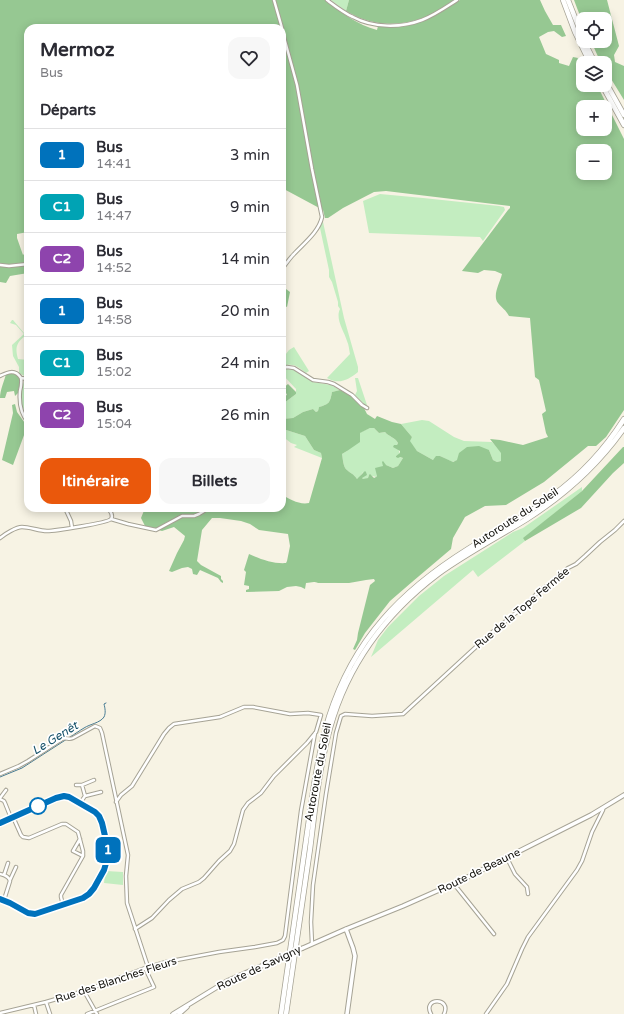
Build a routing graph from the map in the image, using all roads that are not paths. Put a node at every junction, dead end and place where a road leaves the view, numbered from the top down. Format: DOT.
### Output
graph roads {
  1 [pos="274,0"];
  2 [pos="327,0"];
  3 [pos="457,0"];
  4 [pos="563,0"];
  5 [pos="568,0"];
  6 [pos="576,20"];
  7 [pos="281,24"];
  8 [pos="286,44"];
  9 [pos="587,56"];
  10 [pos="606,92"];
  11 [pos="611,92"];
  12 [pos="624,115"];
  13 [pos="624,125"];
  14 [pos="24,264"];
  15 [pos="286,264"];
  16 [pos="0,265"];
  17 [pos="286,367"];
  18 [pos="0,376"];
  19 [pos="22,378"];
  20 [pos="367,408"];
  21 [pos="24,416"];
  22 [pos="624,419"];
  23 [pos="624,428"];
  24 [pos="67,512"];
  25 [pos="111,512"];
  26 [pos="202,512"];
  27 [pos="111,519"];
  28 [pos="624,521"];
  29 [pos="72,528"];
  30 [pos="0,538"];
  31 [pos="316,732"];
  32 [pos="0,774"];
  33 [pos="94,780"];
  34 [pos="76,785"];
  35 [pos="82,785"];
  36 [pos="6,790"];
  37 [pos="101,792"];
  38 [pos="624,795"];
  39 [pos="85,796"];
  40 [pos="0,798"];
  41 [pos="116,802"];
  42 [pos="80,803"];
  43 [pos="603,808"];
  44 [pos="12,817"];
  45 [pos="0,822"];
  46 [pos="80,838"];
  47 [pos="83,856"];
  48 [pos="507,858"];
  49 [pos="8,864"];
  50 [pos="16,867"];
  51 [pos="0,874"];
  52 [pos="4,875"];
  53 [pos="10,881"];
  54 [pos="454,884"];
  55 [pos="528,894"];
  56 [pos="0,899"];
  57 [pos="4,900"];
  58 [pos="63,905"];
  59 [pos="135,929"];
  60 [pos="346,929"];
  61 [pos="494,934"];
  62 [pos="329,936"];
  63 [pos="312,944"];
  64 [pos="147,968"];
  65 [pos="84,991"];
  66 [pos="46,1002"];
  67 [pos="191,1004"];
  68 [pos="34,1005"];
  69 [pos="96,1012"];
  70 [pos="0,1013"];
  71 [pos="36,1014"];
  72 [pos="50,1014"];
  73 [pos="87,1014"];
  74 [pos="173,1014"];
  75 [pos="179,1014"];
  76 [pos="281,1014"];
  77 [pos="286,1014"];
  78 [pos="347,1014"];
  79 [pos="431,1014"];
  80 [pos="444,1014"];
  81 [pos="486,1014"];
  1 -- 7 [label="street"];
  2 -- 3 [label="street"];
  4 -- 9 [label="highway"];
  5 -- 6 [label="highway"];
  8 -- 15 [label="street"];
  10 -- 13 [label="highway"];
  11 -- 12 [label="highway"];
  14 -- 16 [label="street"];
  17 -- 20 [label="street"];
  18 -- 19 [label="street"];
  19 -- 21 [label="street"];
  22 -- 76 [label="highway, Autoroute du Soleil"];
  23 -- 77 [label="highway, Autoroute du Soleil"];
  24 -- 29 [label="street"];
  25 -- 27 [label="street"];
  26 -- 27 [label="street"];
  27 -- 29 [label="street"];
  28 -- 63 [label="street, Rue de la Tope Fermée"];
  29 -- 30 [label="street"];
  31 -- 41 [label="street"];
  31 -- 59 [label="street"];
  31 -- 64 [label="street, Rue des Blanches Fleurs"];
  32 -- 41 [label="street"];
  33 -- 35 [label="street"];
  34 -- 35 [label="street"];
  35 -- 39 [label="street"];
  36 -- 40 [label="street"];
  37 -- 39 [label="street"];
  38 -- 43 [label="main road, Route de Beaune"];
  39 -- 42 [label="street"];
  40 -- 44 [label="street"];
  41 -- 59 [label="street"];
  42 -- 44 [label="street"];
  42 -- 58 [label="street"];
  43 -- 48 [label="main road, Route de Beaune"];
  43 -- 81 [label="street"];
  44 -- 45 [label="street"];
  44 -- 46 [label="street"];
  46 -- 47 [label="street"];
  46 -- 47 [label="street"];
  47 -- 58 [label="street"];
  48 -- 54 [label="main road, Route de Beaune"];
  48 -- 55 [label="street"];
  49 -- 52 [label="street"];
  50 -- 53 [label="street"];
  51 -- 52 [label="street"];
  52 -- 53 [label="street"];
  53 -- 57 [label="street"];
  54 -- 60 [label="main road, Route de Beaune"];
  54 -- 61 [label="street"];
  56 -- 57 [label="street"];
  57 -- 58 [label="street"];
  59 -- 64 [label="street"];
  60 -- 62 [label="main road, Route de Beaune"];
  60 -- 78 [label="main road"];
  62 -- 63 [label="main road, Route de Savigny"];
  63 -- 67 [label="main road, Route de Savigny, bridge"];
  64 -- 65 [label="street, Rue des Blanches Fleurs"];
  64 -- 69 [label="street"];
  65 -- 66 [label="street, Rue des Blanches Fleurs"];
  65 -- 69 [label="street"];
  66 -- 68 [label="street, Rue des Blanches Fleurs"];
  66 -- 72 [label="street"];
  67 -- 74 [label="main road, Route de Savigny"];
  67 -- 75 [label="main road, Route de Savigny"];
  68 -- 70 [label="street, Rue des Blanches Fleurs"];
  68 -- 71 [label="street"];
  69 -- 73 [label="street"];
  79 -- 80 [label="street"];
}
